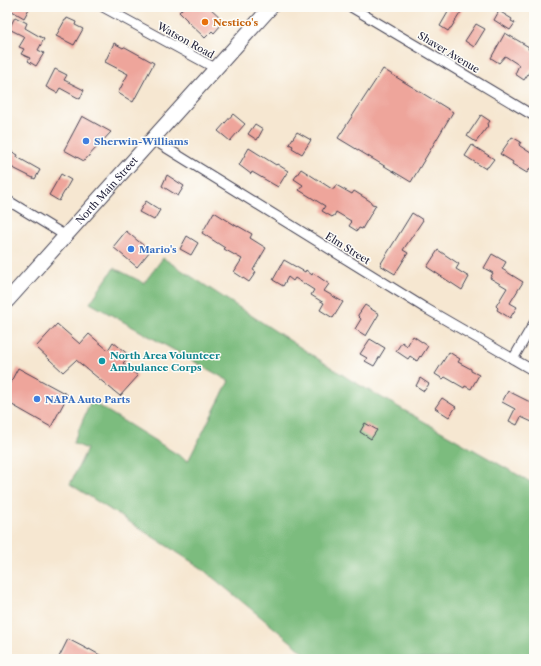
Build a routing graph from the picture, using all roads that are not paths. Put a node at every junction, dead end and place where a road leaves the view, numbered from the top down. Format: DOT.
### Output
graph roads {
  1 [pos="103,7"];
  2 [pos="271,7"];
  3 [pos="351,7"];
  4 [pos="216,68"];
  5 [pos="534,116"];
  6 [pos="152,139"];
  7 [pos="7,200"];
  8 [pos="66,236"];
  9 [pos="7,301"];
  10 [pos="534,324"];
  11 [pos="513,359"];
  12 [pos="534,371"];
  1 -- 4 [label="street, Watson Road"];
  2 -- 4 [label="main road, North Main Street"];
  3 -- 5 [label="street, Shaver Avenue"];
  4 -- 6 [label="main road, North Main Street"];
  6 -- 8 [label="main road, North Main Street"];
  6 -- 11 [label="street, Elm Street"];
  7 -- 8 [label="street"];
  8 -- 9 [label="main road, North Main Street"];
  10 -- 11 [label="street"];
  11 -- 12 [label="street, Elm Street"];
}
